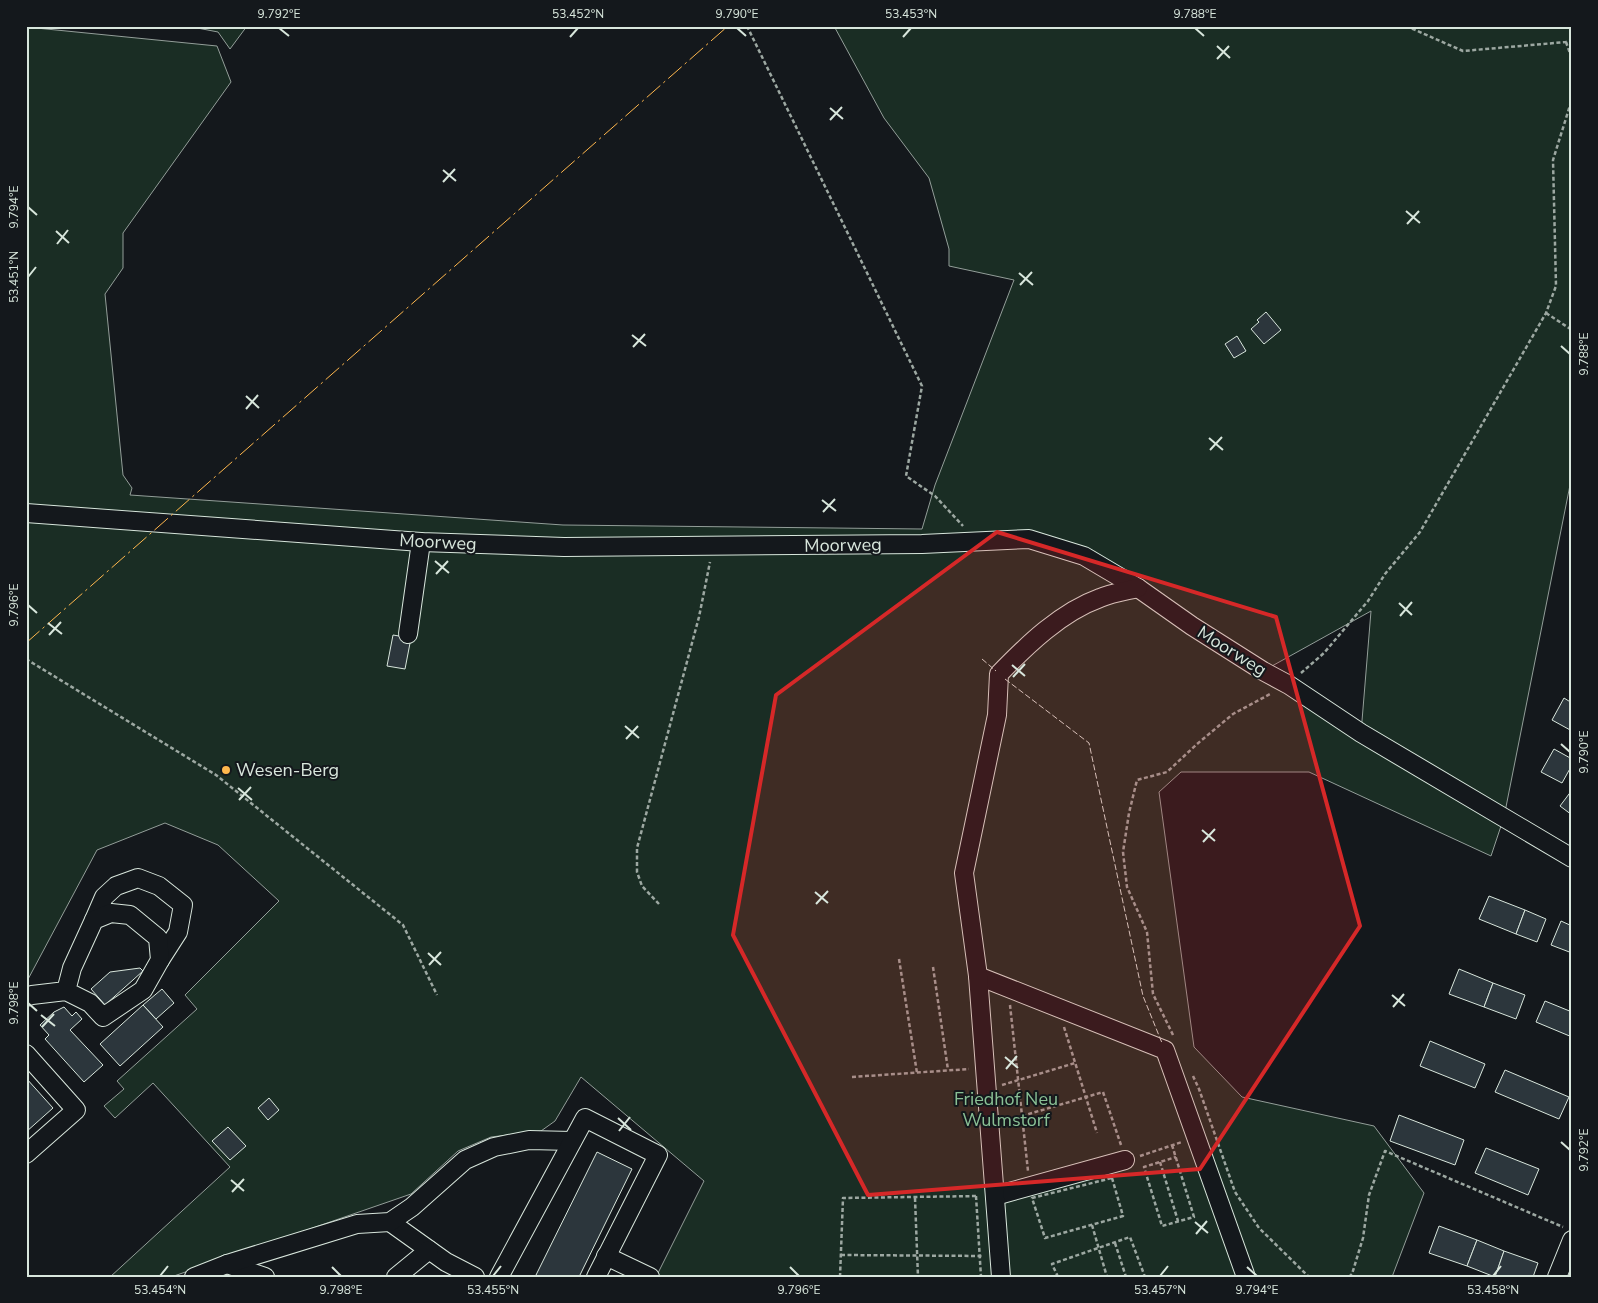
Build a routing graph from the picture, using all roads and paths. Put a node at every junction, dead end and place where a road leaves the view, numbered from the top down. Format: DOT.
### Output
graph roads {
  1 [pos="747,26"];
  2 [pos="1406,26"];
  3 [pos="1572,40"];
  4 [pos="1566,42"];
  5 [pos="1572,59"];
  6 [pos="1572,100"];
  7 [pos="1546,313"];
  8 [pos="1572,330"];
  9 [pos="26,513"];
  10 [pos="421,542"];
  11 [pos="978,542"];
  12 [pos="713,546"];
  13 [pos="1138,588"];
  14 [pos="408,634"];
  15 [pos="26,659"];
  16 [pos="1289,685"];
  17 [pos="1572,858"];
  18 [pos="659,904"];
  19 [pos="94,920"];
  20 [pos="899,959"];
  21 [pos="160,960"];
  22 [pos="932,967"];
  23 [pos="978,976"];
  24 [pos="1008,988"];
  25 [pos="66,992"];
  26 [pos="437,995"];
  27 [pos="26,997"];
  28 [pos="1058,1007"];
  29 [pos="1174,1036"];
  30 [pos="26,1054"];
  31 [pos="1075,1063"];
  32 [pos="985,1068"];
  33 [pos="948,1070"];
  34 [pos="1191,1072"];
  35 [pos="917,1073"];
  36 [pos="852,1077"];
  37 [pos="1017,1081"];
  38 [pos="987,1090"];
  39 [pos="1085,1097"];
  40 [pos="1022,1116"];
  41 [pos="1097,1133"];
  42 [pos="1187,1140"];
  43 [pos="572,1141"];
  44 [pos="1172,1145"];
  45 [pos="26,1154"];
  46 [pos="1176,1157"];
  47 [pos="1125,1160"];
  48 [pos="1160,1162"];
  49 [pos="1029,1187"];
  50 [pos="976,1196"];
  51 [pos="995,1196"];
  52 [pos="915,1198"];
  53 [pos="1178,1221"];
  54 [pos="390,1222"];
  55 [pos="1092,1225"];
  56 [pos="1567,1233"];
  57 [pos="1115,1243"];
  58 [pos="1098,1248"];
  59 [pos="429,1250"];
  60 [pos="841,1255"];
  61 [pos="1000,1255"];
  62 [pos="606,1256"];
  63 [pos="917,1256"];
  64 [pos="980,1256"];
  65 [pos="227,1264"];
  66 [pos="194,1277"];
  67 [pos="265,1277"];
  68 [pos="396,1277"];
  69 [pos="474,1277"];
  70 [pos="499,1277"];
  71 [pos="596,1277"];
  72 [pos="650,1277"];
  73 [pos="840,1277"];
  74 [pos="918,1277"];
  75 [pos="981,1277"];
  76 [pos="1001,1277"];
  77 [pos="1058,1277"];
  78 [pos="1107,1277"];
  79 [pos="1126,1277"];
  80 [pos="1145,1277"];
  81 [pos="1246,1277"];
  82 [pos="1309,1277"];
  83 [pos="1349,1277"];
  84 [pos="1557,1277"];
  1 -- 11 [label="path"];
  2 -- 4 [label="path"];
  3 -- 4 [label="path"];
  4 -- 5 [label="path"];
  6 -- 7 [label="path"];
  7 -- 8 [label="path"];
  7 -- 16 [label="path"];
  9 -- 10 [label="street, Moorweg"];
  10 -- 12 [label="street, Moorweg"];
  10 -- 14 [label="street"];
  11 -- 12 [label="street, Moorweg"];
  11 -- 13 [label="street, Moorweg"];
  12 -- 18 [label="path"];
  13 -- 16 [label="street, Moorweg"];
  13 -- 23 [label="street"];
  15 -- 26 [label="path"];
  16 -- 17 [label="street, Moorweg"];
  16 -- 29 [label="path"];
  19 -- 21 [label="street"];
  19 -- 21 [label="street"];
  19 -- 25 [label="street"];
  20 -- 35 [label="path"];
  21 -- 25 [label="street"];
  22 -- 33 [label="path"];
  23 -- 24 [label="street"];
  23 -- 32 [label="street"];
  24 -- 28 [label="street"];
  24 -- 37 [label="path"];
  25 -- 27 [label="street"];
  28 -- 31 [label="path"];
  28 -- 81 [label="street"];
  30 -- 45 [label="street"];
  31 -- 37 [label="path"];
  31 -- 39 [label="path"];
  32 -- 33 [label="path"];
  32 -- 38 [label="street"];
  33 -- 35 [label="path"];
  34 -- 82 [label="path"];
  35 -- 36 [label="path"];
  37 -- 38 [label="path"];
  37 -- 40 [label="path"];
  38 -- 51 [label="street"];
  39 -- 40 [label="path"];
  39 -- 41 [label="path"];
  39 -- 47 [label="path"];
  40 -- 49 [label="path"];
  42 -- 44 [label="path"];
  43 -- 54 [label="street"];
  43 -- 62 [label="street"];
  43 -- 70 [label="street"];
  44 -- 46 [label="path"];
  44 -- 47 [label="path"];
  46 -- 48 [label="path"];
  46 -- 53 [label="path"];
  47 -- 49 [label="street"];
  48 -- 53 [label="path"];
  48 -- 53 [label="path"];
  49 -- 51 [label="street"];
  50 -- 51 [label="path"];
  50 -- 52 [label="path"];
  50 -- 64 [label="path"];
  51 -- 61 [label="street"];
  52 -- 60 [label="path"];
  52 -- 63 [label="path"];
  54 -- 59 [label="street"];
  54 -- 65 [label="street"];
  55 -- 55 [label="path"];
  55 -- 58 [label="path"];
  56 -- 83 [label="path"];
  56 -- 84 [label="street"];
  57 -- 58 [label="path"];
  57 -- 79 [label="path"];
  57 -- 80 [label="path"];
  58 -- 77 [label="path"];
  58 -- 78 [label="path"];
  59 -- 68 [label="street"];
  59 -- 69 [label="street"];
  60 -- 63 [label="path"];
  60 -- 73 [label="path"];
  61 -- 64 [label="path"];
  61 -- 76 [label="street"];
  62 -- 71 [label="street"];
  62 -- 72 [label="street"];
  63 -- 64 [label="path"];
  63 -- 74 [label="path"];
  64 -- 75 [label="path"];
  65 -- 66 [label="street"];
  65 -- 67 [label="street"];
}
